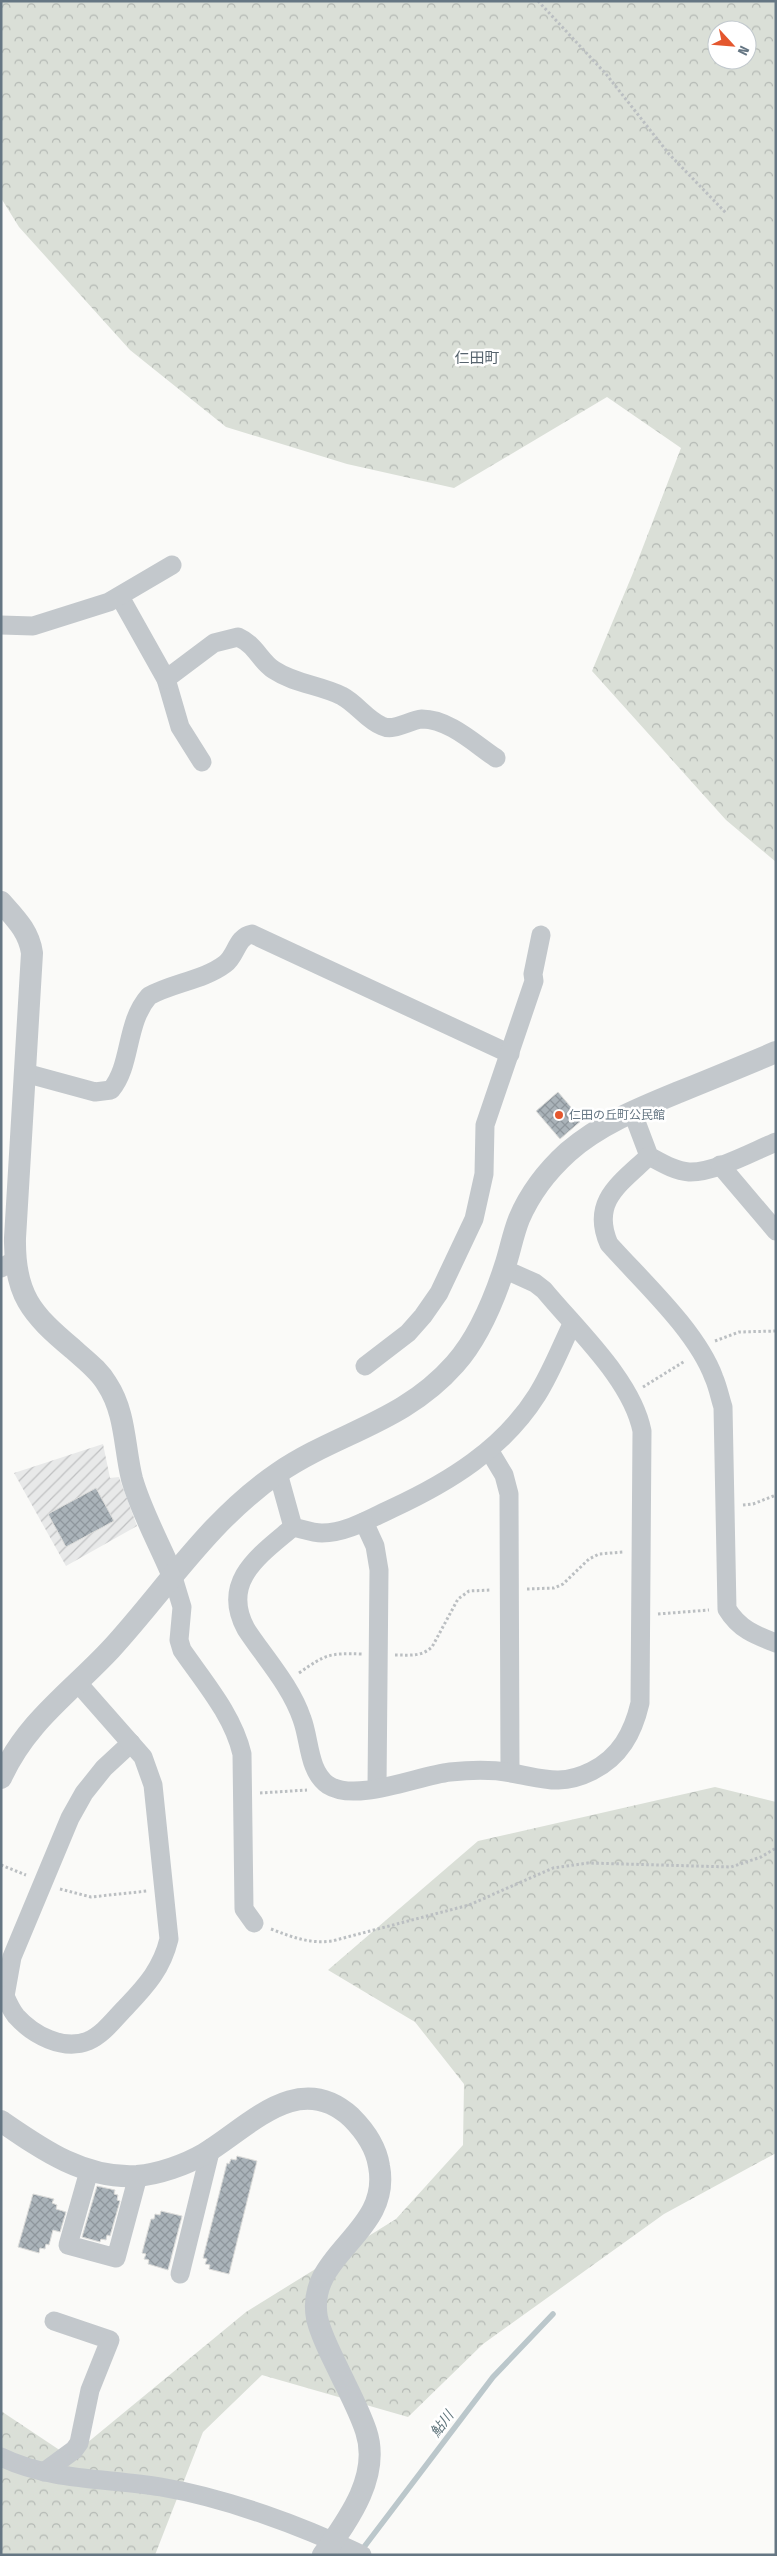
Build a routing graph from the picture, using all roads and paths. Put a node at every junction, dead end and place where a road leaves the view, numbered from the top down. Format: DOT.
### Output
graph roads {
  1 [pos="538,1"];
  2 [pos="726,214"];
  3 [pos="172,565"];
  4 [pos="120,597"];
  5 [pos="1,625"];
  6 [pos="166,678"];
  7 [pos="496,758"];
  8 [pos="202,762"];
  9 [pos="1,902"];
  10 [pos="541,935"];
  11 [pos="776,1052"];
  12 [pos="510,1054"];
  13 [pos="25,1073"];
  14 [pos="632,1111"];
  15 [pos="776,1142"];
  16 [pos="650,1156"];
  17 [pos="720,1165"];
  18 [pos="776,1231"];
  19 [pos="8,1264"];
  20 [pos="504,1269"];
  21 [pos="572,1324"];
  22 [pos="776,1331"];
  23 [pos="700,1351"];
  24 [pos="365,1366"];
  25 [pos="630,1395"];
  26 [pos="489,1450"];
  27 [pos="278,1473"];
  28 [pos="776,1496"];
  29 [pos="724,1506"];
  30 [pos="364,1522"];
  31 [pos="293,1527"];
  32 [pos="641,1552"];
  33 [pos="172,1574"];
  34 [pos="510,1590"];
  35 [pos="727,1609"];
  36 [pos="641,1615"];
  37 [pos="776,1643"];
  38 [pos="378,1654"];
  39 [pos="77,1682"];
  40 [pos="284,1684"];
  41 [pos="131,1743"];
  42 [pos="3,1769"];
  43 [pos="510,1772"];
  44 [pos="377,1788"];
  45 [pos="316,1790"];
  46 [pos="242,1794"];
  47 [pos="776,1848"];
  48 [pos="1,1865"];
  49 [pos="44,1882"];
  50 [pos="164,1890"];
  51 [pos="254,1923"];
  52 [pos="3,1996"];
  53 [pos="1,2121"];
  54 [pos="211,2148"];
  55 [pos="89,2171"];
  56 [pos="138,2176"];
  57 [pos="180,2274"];
  58 [pos="54,2321"];
  59 [pos="1,2457"];
  60 [pos="44,2472"];
  61 [pos="342,2550"];
  1 -- 2 [label="path"];
  3 -- 4 [label="street"];
  4 -- 5 [label="street"];
  4 -- 6 [label="street"];
  6 -- 7 [label="street"];
  6 -- 8 [label="street"];
  9 -- 13 [label="street"];
  10 -- 12 [label="street"];
  11 -- 14 [label="street"];
  12 -- 13 [label="street"];
  12 -- 24 [label="street"];
  13 -- 19 [label="street"];
  14 -- 16 [label="street"];
  14 -- 20 [label="street"];
  15 -- 17 [label="street"];
  16 -- 17 [label="street"];
  16 -- 23 [label="street"];
  17 -- 18 [label="street"];
  19 -- 33 [label="street"];
  20 -- 21 [label="street"];
  20 -- 27 [label="street"];
  21 -- 25 [label="street"];
  21 -- 26 [label="street"];
  22 -- 23 [label="path"];
  23 -- 25 [label="path"];
  23 -- 29 [label="street"];
  25 -- 32 [label="street"];
  26 -- 30 [label="street"];
  26 -- 34 [label="street"];
  27 -- 31 [label="street"];
  27 -- 33 [label="street"];
  28 -- 29 [label="path"];
  29 -- 35 [label="street"];
  30 -- 31 [label="street"];
  30 -- 38 [label="street"];
  31 -- 40 [label="street"];
  32 -- 34 [label="path"];
  32 -- 36 [label="street"];
  33 -- 39 [label="street"];
  33 -- 46 [label="street"];
  34 -- 38 [label="path"];
  34 -- 43 [label="street"];
  35 -- 36 [label="path"];
  35 -- 37 [label="street"];
  36 -- 43 [label="street"];
  38 -- 40 [label="path"];
  38 -- 44 [label="street"];
  39 -- 41 [label="street"];
  39 -- 42 [label="street"];
  40 -- 44 [label="street"];
  41 -- 49 [label="street"];
  41 -- 50 [label="street"];
  43 -- 44 [label="street"];
  45 -- 46 [label="path"];
  46 -- 51 [label="street"];
  47 -- 51 [label="path"];
  48 -- 49 [label="path"];
  49 -- 50 [label="path"];
  49 -- 52 [label="street"];
  50 -- 52 [label="street"];
  53 -- 55 [label="street"];
  54 -- 56 [label="street"];
  54 -- 57 [label="street"];
  54 -- 61 [label="street"];
  55 -- 56 [label="street"];
  55 -- 56 [label="street"];
  58 -- 60 [label="street"];
  59 -- 60 [label="street"];
  60 -- 61 [label="street"];
}
